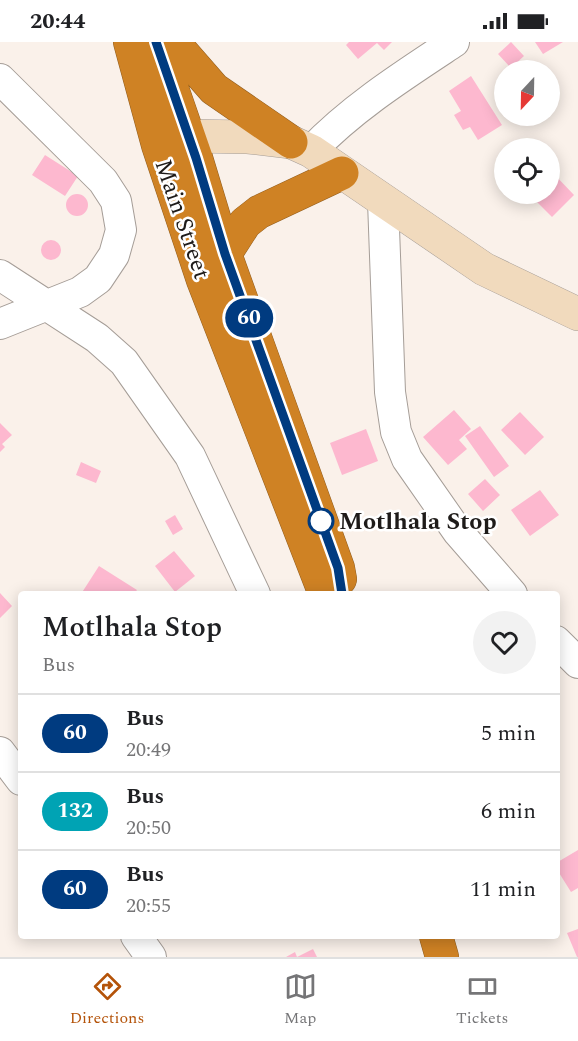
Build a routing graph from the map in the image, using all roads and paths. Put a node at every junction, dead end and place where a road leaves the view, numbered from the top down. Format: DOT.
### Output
graph roads {
  1 [pos="130,42"];
  2 [pos="156,42"];
  3 [pos="173,42"];
  4 [pos="454,42"];
  5 [pos="0,79"];
  6 [pos="301,147"];
  7 [pos="177,151"];
  8 [pos="342,173"];
  9 [pos="383,201"];
  10 [pos="225,254"];
  11 [pos="0,275"];
  12 [pos="47,306"];
  13 [pos="578,314"];
  14 [pos="0,324"];
  15 [pos="254,591"];
  16 [pos="324,591"];
  17 [pos="342,591"];
  18 [pos="509,591"];
  19 [pos="560,644"];
  20 [pos="578,663"];
  21 [pos="0,752"];
  22 [pos="18,776"];
  23 [pos="138,939"];
  24 [pos="436,939"];
  25 [pos="152,957"];
  26 [pos="442,957"];
  1 -- 7 [label="highway, Main Street"];
  2 -- 7 [label="highway, Main Street"];
  3 -- 6 [label="highway"];
  4 -- 6 [label="street"];
  5 -- 12 [label="street"];
  6 -- 7 [label="street"];
  6 -- 8 [label="street"];
  7 -- 8 [label="street"];
  7 -- 10 [label="highway, Main Street"];
  7 -- 16 [label="highway, Main Street"];
  8 -- 9 [label="street"];
  8 -- 10 [label="highway"];
  9 -- 13 [label="street"];
  9 -- 18 [label="street"];
  10 -- 17 [label="highway, Main Street"];
  11 -- 12 [label="street"];
  12 -- 14 [label="street"];
  12 -- 15 [label="street"];
  19 -- 20 [label="street"];
  21 -- 22 [label="street"];
  23 -- 25 [label="street"];
  24 -- 26 [label="highway"];
}
